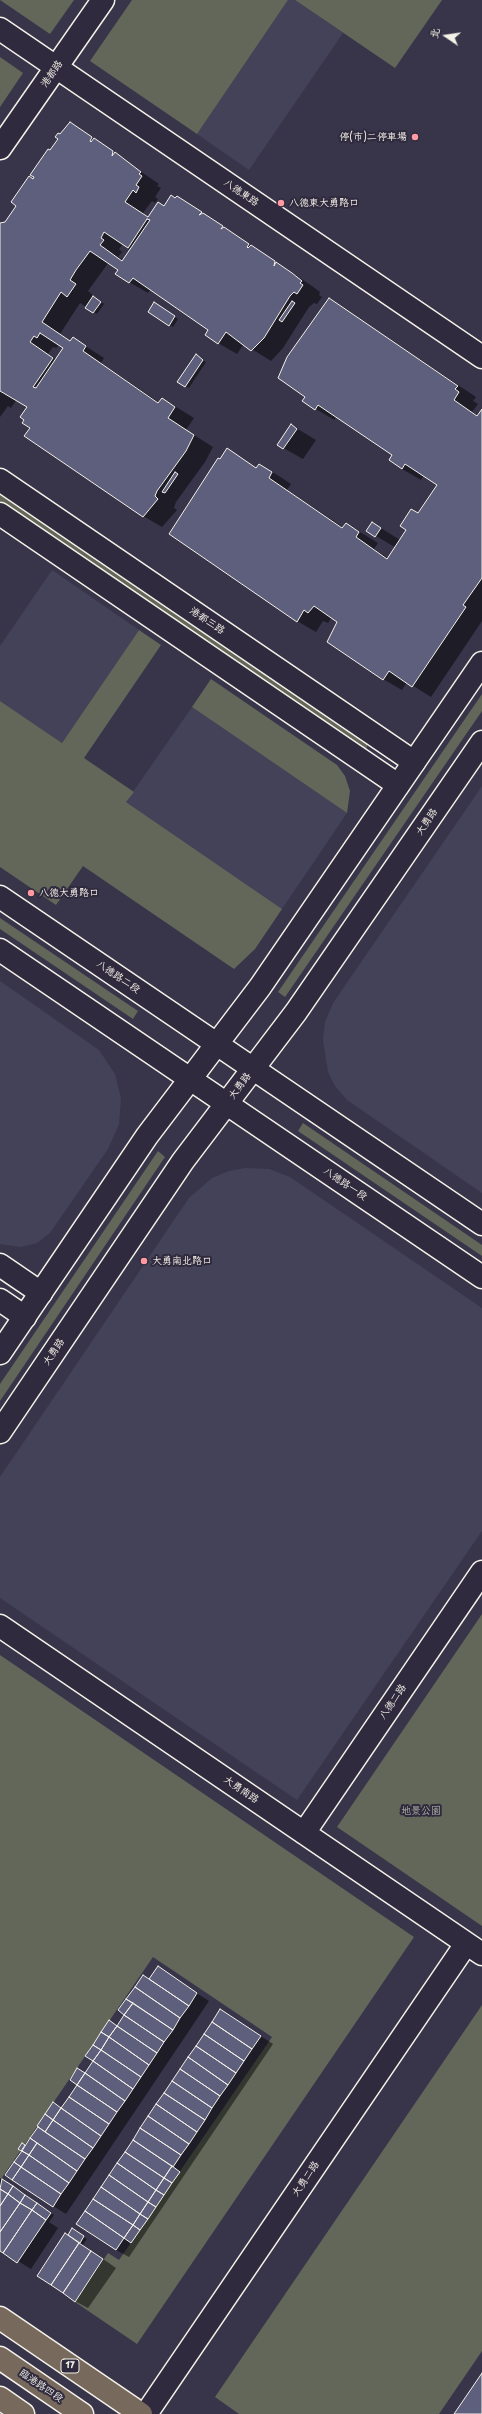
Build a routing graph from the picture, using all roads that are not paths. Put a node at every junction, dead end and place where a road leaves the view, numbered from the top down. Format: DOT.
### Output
graph roads {
  1 [pos="103,0"];
  2 [pos="0,29"];
  3 [pos="56,67"];
  4 [pos="0,148"];
  5 [pos="482,357"];
  6 [pos="0,480"];
  7 [pos="0,514"];
  8 [pos="482,663"];
  9 [pos="482,742"];
  10 [pos="414,762"];
  11 [pos="398,785"];
  12 [pos="0,897"];
  13 [pos="0,950"];
  14 [pos="217,1044"];
  15 [pos="254,1069"];
  16 [pos="190,1079"];
  17 [pos="227,1104"];
  18 [pos="482,1224"];
  19 [pos="0,1266"];
  20 [pos="482,1277"];
  21 [pos="41,1293"];
  22 [pos="0,1300"];
  23 [pos="25,1317"];
  24 [pos="0,1353"];
  25 [pos="0,1432"];
  26 [pos="482,1572"];
  27 [pos="0,1626"];
  28 [pos="304,1833"];
  29 [pos="474,1949"];
  30 [pos="0,2318"];
  31 [pos="0,2358"];
  32 [pos="0,2398"];
  33 [pos="23,2414"];
  34 [pos="82,2414"];
  35 [pos="140,2414"];
  36 [pos="146,2414"];
  1 -- 3 [label="street, 港都路"];
  2 -- 3 [label="street, 八德東路"];
  3 -- 4 [label="street, 港都路"];
  3 -- 5 [label="street, 八德東路"];
  6 -- 10 [label="street, 港都三路"];
  7 -- 11 [label="street"];
  8 -- 10 [label="street"];
  9 -- 15 [label="street, 大勇路"];
  10 -- 11 [label="street"];
  11 -- 14 [label="street"];
  12 -- 14 [label="street, 八德路二段"];
  13 -- 16 [label="street"];
  14 -- 15 [label="street, 八德路二段"];
  14 -- 16 [label="street"];
  15 -- 17 [label="street, 大勇路"];
  15 -- 18 [label="street"];
  16 -- 17 [label="street, 八德路一段"];
  16 -- 21 [label="street"];
  17 -- 20 [label="street, 八德路一段"];
  17 -- 25 [label="street, 大勇路"];
  19 -- 21 [label="street"];
  21 -- 23 [label="street"];
  22 -- 23 [label="street"];
  23 -- 24 [label="street"];
  26 -- 28 [label="street, 八德二路"];
  27 -- 28 [label="street, 大勇南路"];
  28 -- 29 [label="street, 大勇南路"];
  29 -- 36 [label="street, 大勇二路"];
  30 -- 35 [label="main road, 17"];
  31 -- 34 [label="main road, 臨港路四段"];
  32 -- 33 [label="main road"];
}
